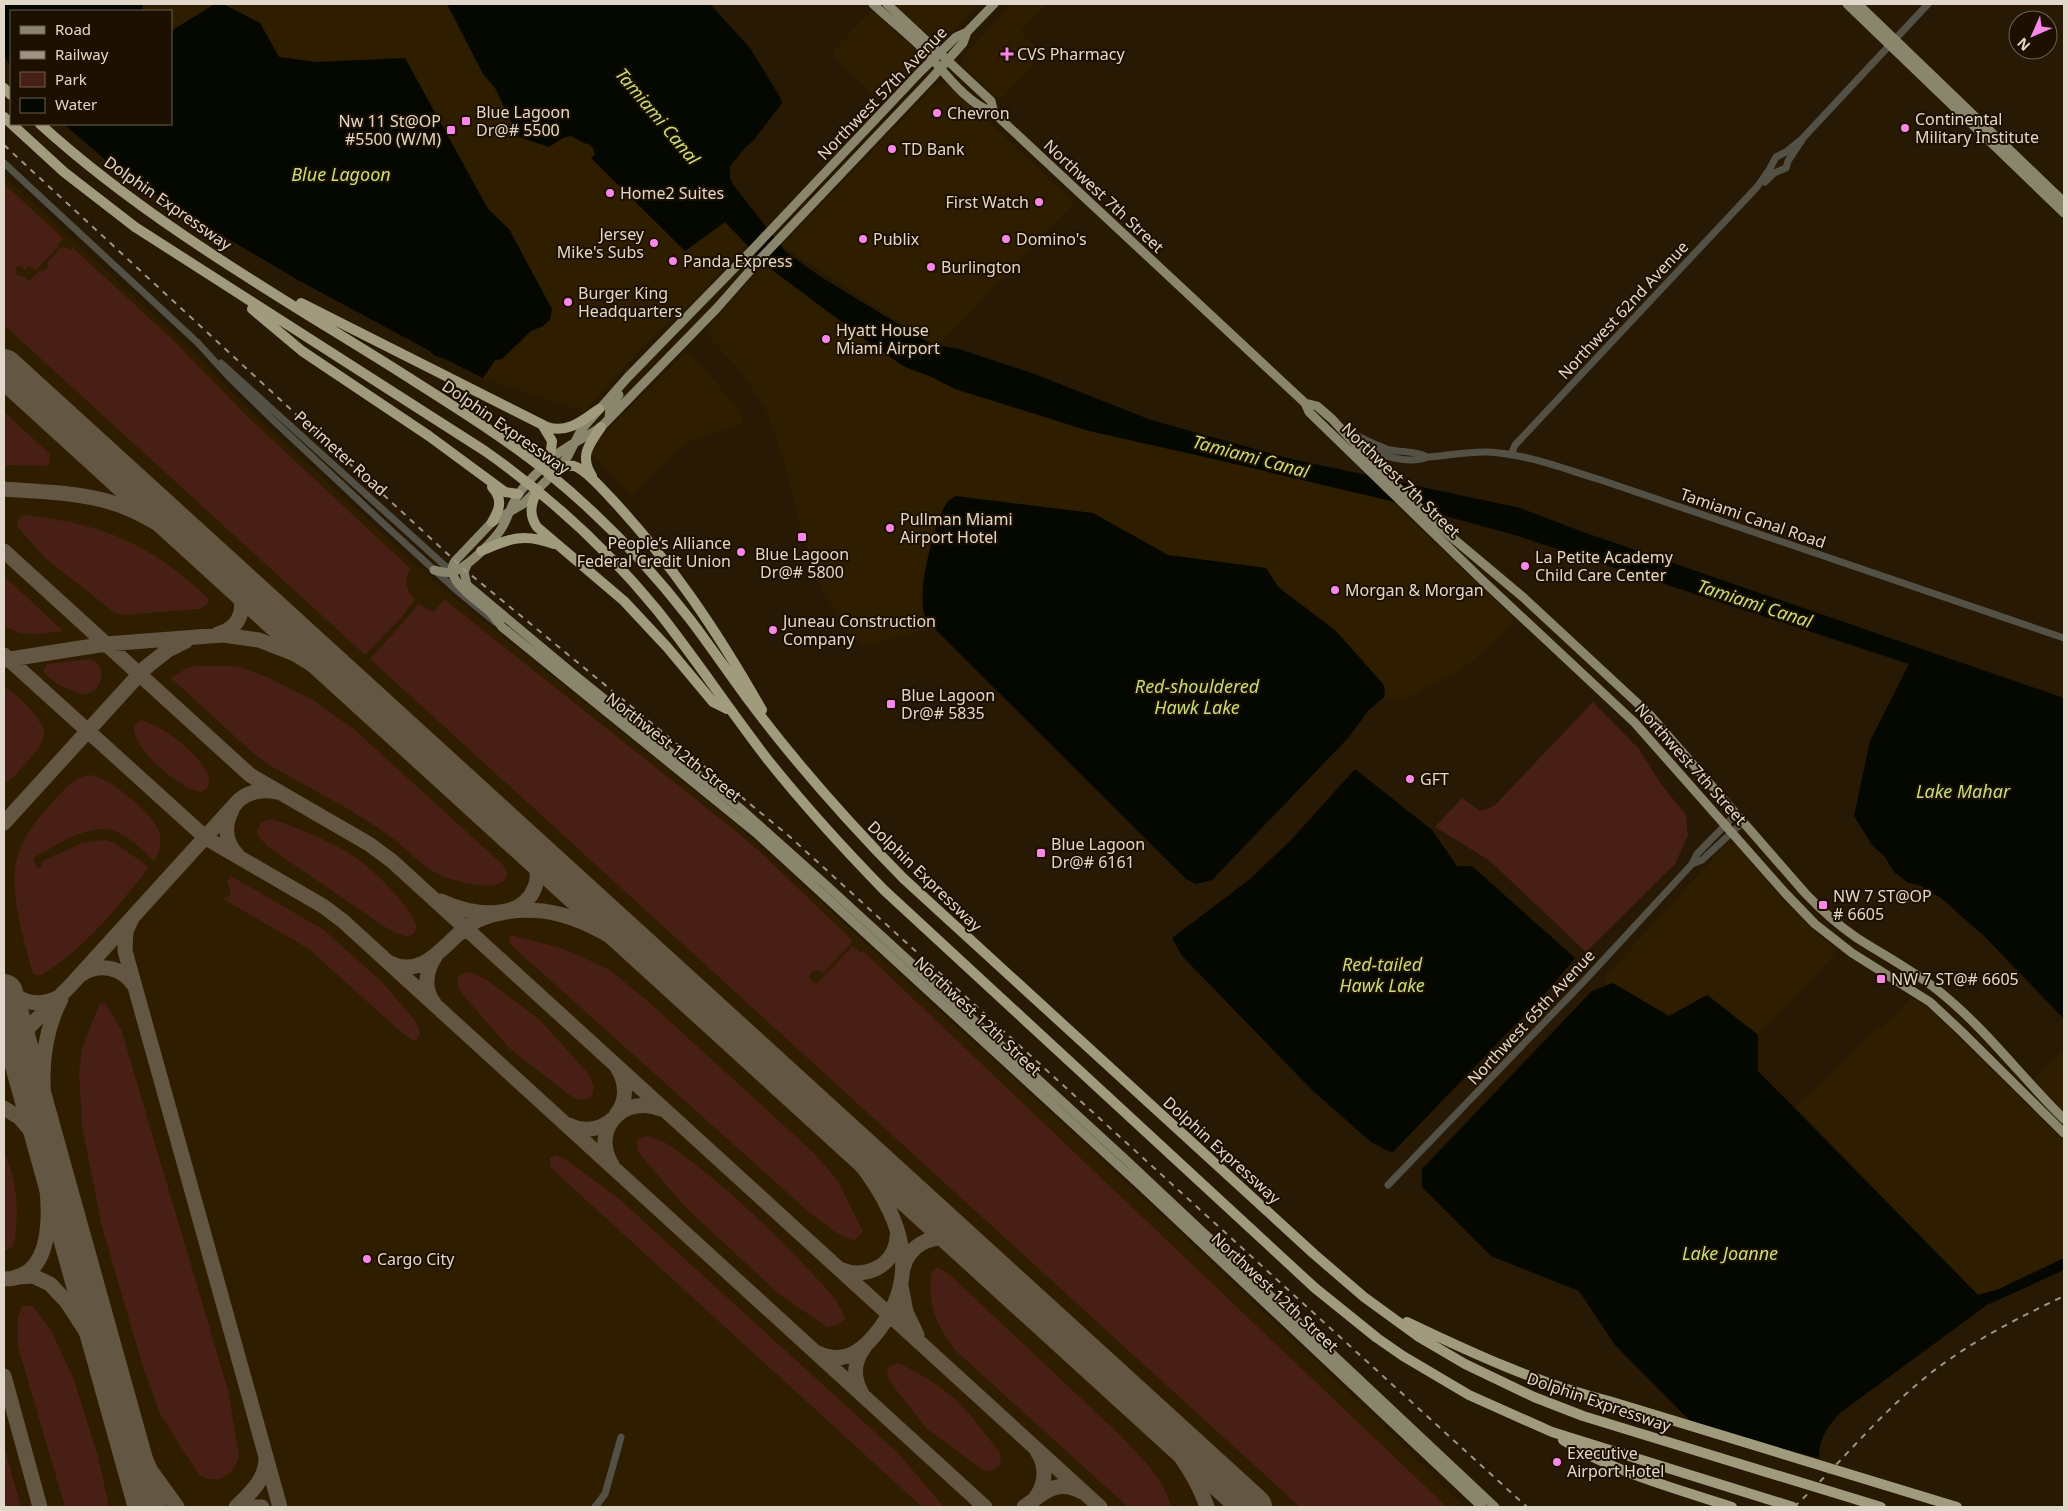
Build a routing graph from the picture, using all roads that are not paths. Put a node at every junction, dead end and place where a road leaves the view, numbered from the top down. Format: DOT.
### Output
graph roads {
  1 [pos="872,4"];
  2 [pos="887,4"];
  3 [pos="994,4"];
  4 [pos="1847,4"];
  5 [pos="1858,4"];
  6 [pos="1928,4"];
  7 [pos="968,32"];
  8 [pos="1892,42"];
  9 [pos="940,53"];
  10 [pos="933,60"];
  11 [pos="948,60"];
  12 [pos="941,69"];
  13 [pos="994,113"];
  14 [pos="13,125"];
  15 [pos="41,125"];
  16 [pos="1802,139"];
  17 [pos="844,153"];
  18 [pos="1780,155"];
  19 [pos="1788,161"];
  20 [pos="4,163"];
  21 [pos="1773,164"];
  22 [pos="1780,170"];
  23 [pos="825,173"];
  24 [pos="836,180"];
  25 [pos="1757,186"];
  26 [pos="816,201"];
  27 [pos="2064,202"];
  28 [pos="2064,213"];
  29 [pos="257,282"];
  30 [pos="225,286"];
  31 [pos="211,356"];
  32 [pos="628,377"];
  33 [pos="1305,402"];
  34 [pos="599,409"];
  35 [pos="609,418"];
  36 [pos="1319,422"];
  37 [pos="544,426"];
  38 [pos="601,427"];
  39 [pos="1342,428"];
  40 [pos="1355,443"];
  41 [pos="573,444"];
  42 [pos="1512,455"];
  43 [pos="1427,457"];
  44 [pos="550,460"];
  45 [pos="559,468"];
  46 [pos="486,478"];
  47 [pos="596,483"];
  48 [pos="538,490"];
  49 [pos="518,494"];
  50 [pos="508,512"];
  51 [pos="492,522"];
  52 [pos="562,547"];
  53 [pos="481,551"];
  54 [pos="467,565"];
  55 [pos="434,570"];
  56 [pos="452,572"];
  57 [pos="467,585"];
  58 [pos="502,628"];
  59 [pos="2064,638"];
  60 [pos="730,711"];
  61 [pos="778,736"];
  62 [pos="1740,818"];
  63 [pos="1729,828"];
  64 [pos="2064,1119"];
  65 [pos="2064,1133"];
  66 [pos="1388,1186"];
  67 [pos="1381,1310"];
  68 [pos="1552,1432"];
  69 [pos="621,1437"];
  70 [pos="595,1507"];
  71 [pos="1482,1507"];
  72 [pos="1495,1507"];
  73 [pos="1731,1507"];
  74 [pos="1793,1507"];
  75 [pos="1881,1507"];
  76 [pos="1958,1507"];
  1 -- 10 [label="main road, Northwest 7th Street"];
  2 -- 9 [label="main road, Northwest 7th Street"];
  3 -- 7 [label="main road"];
  4 -- 8 [label="main road"];
  5 -- 8 [label="main road"];
  6 -- 8 [label="street"];
  7 -- 9 [label="main road, Northwest 57th Avenue"];
  7 -- 11 [label="main road, Northwest 57th Avenue"];
  8 -- 16 [label="street"];
  8 -- 27 [label="main road"];
  8 -- 28 [label="main road"];
  9 -- 10 [label="main road, Northwest 57th Avenue"];
  9 -- 11 [label="main road, Northwest 7th Street"];
  10 -- 12 [label="main road, Northwest 7th Street"];
  10 -- 17 [label="main road, Northwest 57th Avenue"];
  11 -- 12 [label="main road, Northwest 57th Avenue"];
  11 -- 13 [label="main road, Northwest 7th Street"];
  12 -- 13 [label="main road, Northwest 7th Street"];
  12 -- 24 [label="main road, Northwest 57th Avenue"];
  13 -- 33 [label="main road, Northwest 7th Street"];
  14 -- 30 [label="highway, Dolphin Expressway"];
  15 -- 29 [label="highway, Dolphin Expressway"];
  16 -- 18 [label="street"];
  16 -- 19 [label="street"];
  17 -- 23 [label="main road, Northwest 57th Avenue"];
  17 -- 24 [label="main road"];
  18 -- 19 [label="street"];
  18 -- 21 [label="street"];
  19 -- 22 [label="street"];
  20 -- 31 [label="street, Perimeter Road"];
  21 -- 22 [label="street"];
  21 -- 25 [label="street, Northwest 62nd Avenue"];
  22 -- 25 [label="street, Northwest 62nd Avenue"];
  23 -- 26 [label="main road"];
  23 -- 32 [label="main road, Northwest 57th Avenue"];
  24 -- 26 [label="main road, Northwest 57th Avenue"];
  25 -- 42 [label="street, Northwest 62nd Avenue"];
  26 -- 35 [label="main road, Northwest 57th Avenue"];
  29 -- 37 [label="highway"];
  29 -- 61 [label="highway, Dolphin Expressway"];
  30 -- 46 [label="highway"];
  30 -- 60 [label="highway, Dolphin Expressway"];
  31 -- 55 [label="street, Perimeter Road"];
  31 -- 56 [label="street, Perimeter Road"];
  32 -- 34 [label="main road, Northwest 57th Avenue"];
  32 -- 35 [label="main road"];
  33 -- 36 [label="main road, Northwest 7th Street"];
  33 -- 39 [label="main road, Northwest 7th Street"];
  34 -- 37 [label="highway"];
  34 -- 41 [label="main road, Northwest 57th Avenue"];
  35 -- 38 [label="main road, Northwest 57th Avenue"];
  36 -- 40 [label="main road"];
  36 -- 63 [label="main road, Northwest 7th Street"];
  37 -- 44 [label="highway"];
  38 -- 41 [label="main road, Northwest 57th Avenue"];
  38 -- 47 [label="highway"];
  39 -- 40 [label="main road, Northwest 7th Street"];
  39 -- 43 [label="street, Tamiami Canal Road"];
  40 -- 43 [label="street, Tamiami Canal Road"];
  40 -- 62 [label="main road, Northwest 7th Street"];
  41 -- 44 [label="main road, Northwest 57th Avenue"];
  41 -- 45 [label="main road, Northwest 57th Avenue"];
  42 -- 43 [label="street, Tamiami Canal Road"];
  42 -- 59 [label="street, Tamiami Canal Road"];
  44 -- 49 [label="main road, Northwest 57th Avenue"];
  45 -- 47 [label="highway"];
  45 -- 48 [label="main road, Northwest 57th Avenue"];
  46 -- 49 [label="highway"];
  46 -- 51 [label="highway"];
  47 -- 61 [label="highway"];
  48 -- 50 [label="main road, Northwest 57th Avenue"];
  48 -- 52 [label="highway"];
  49 -- 50 [label="main road, Northwest 57th Avenue"];
  50 -- 51 [label="main road"];
  50 -- 53 [label="main road, Northwest 57th Avenue"];
  51 -- 56 [label="main road"];
  52 -- 53 [label="highway"];
  52 -- 60 [label="highway"];
  53 -- 54 [label="main road, Northwest 57th Avenue"];
  54 -- 56 [label="main road, Northwest 57th Avenue"];
  54 -- 57 [label="main road"];
  55 -- 56 [label="main road"];
  55 -- 58 [label="street, Northwest 12th Street"];
  56 -- 57 [label="street, Northwest 12th Street"];
  56 -- 58 [label="main road"];
  57 -- 72 [label="main road, Northwest 12th Street"];
  58 -- 71 [label="main road, Northwest 12th Street"];
  60 -- 68 [label="highway, Dolphin Expressway"];
  61 -- 67 [label="highway, Dolphin Expressway"];
  62 -- 63 [label="street, Northwest 65th Avenue"];
  62 -- 64 [label="main road, Northwest 7th Street"];
  63 -- 65 [label="main road, Northwest 7th Street"];
  63 -- 66 [label="street, Northwest 65th Avenue"];
  67 -- 75 [label="highway, Dolphin Expressway"];
  67 -- 76 [label="highway"];
  68 -- 73 [label="highway"];
  68 -- 74 [label="highway, Dolphin Expressway"];
  69 -- 70 [label="street"];
}
